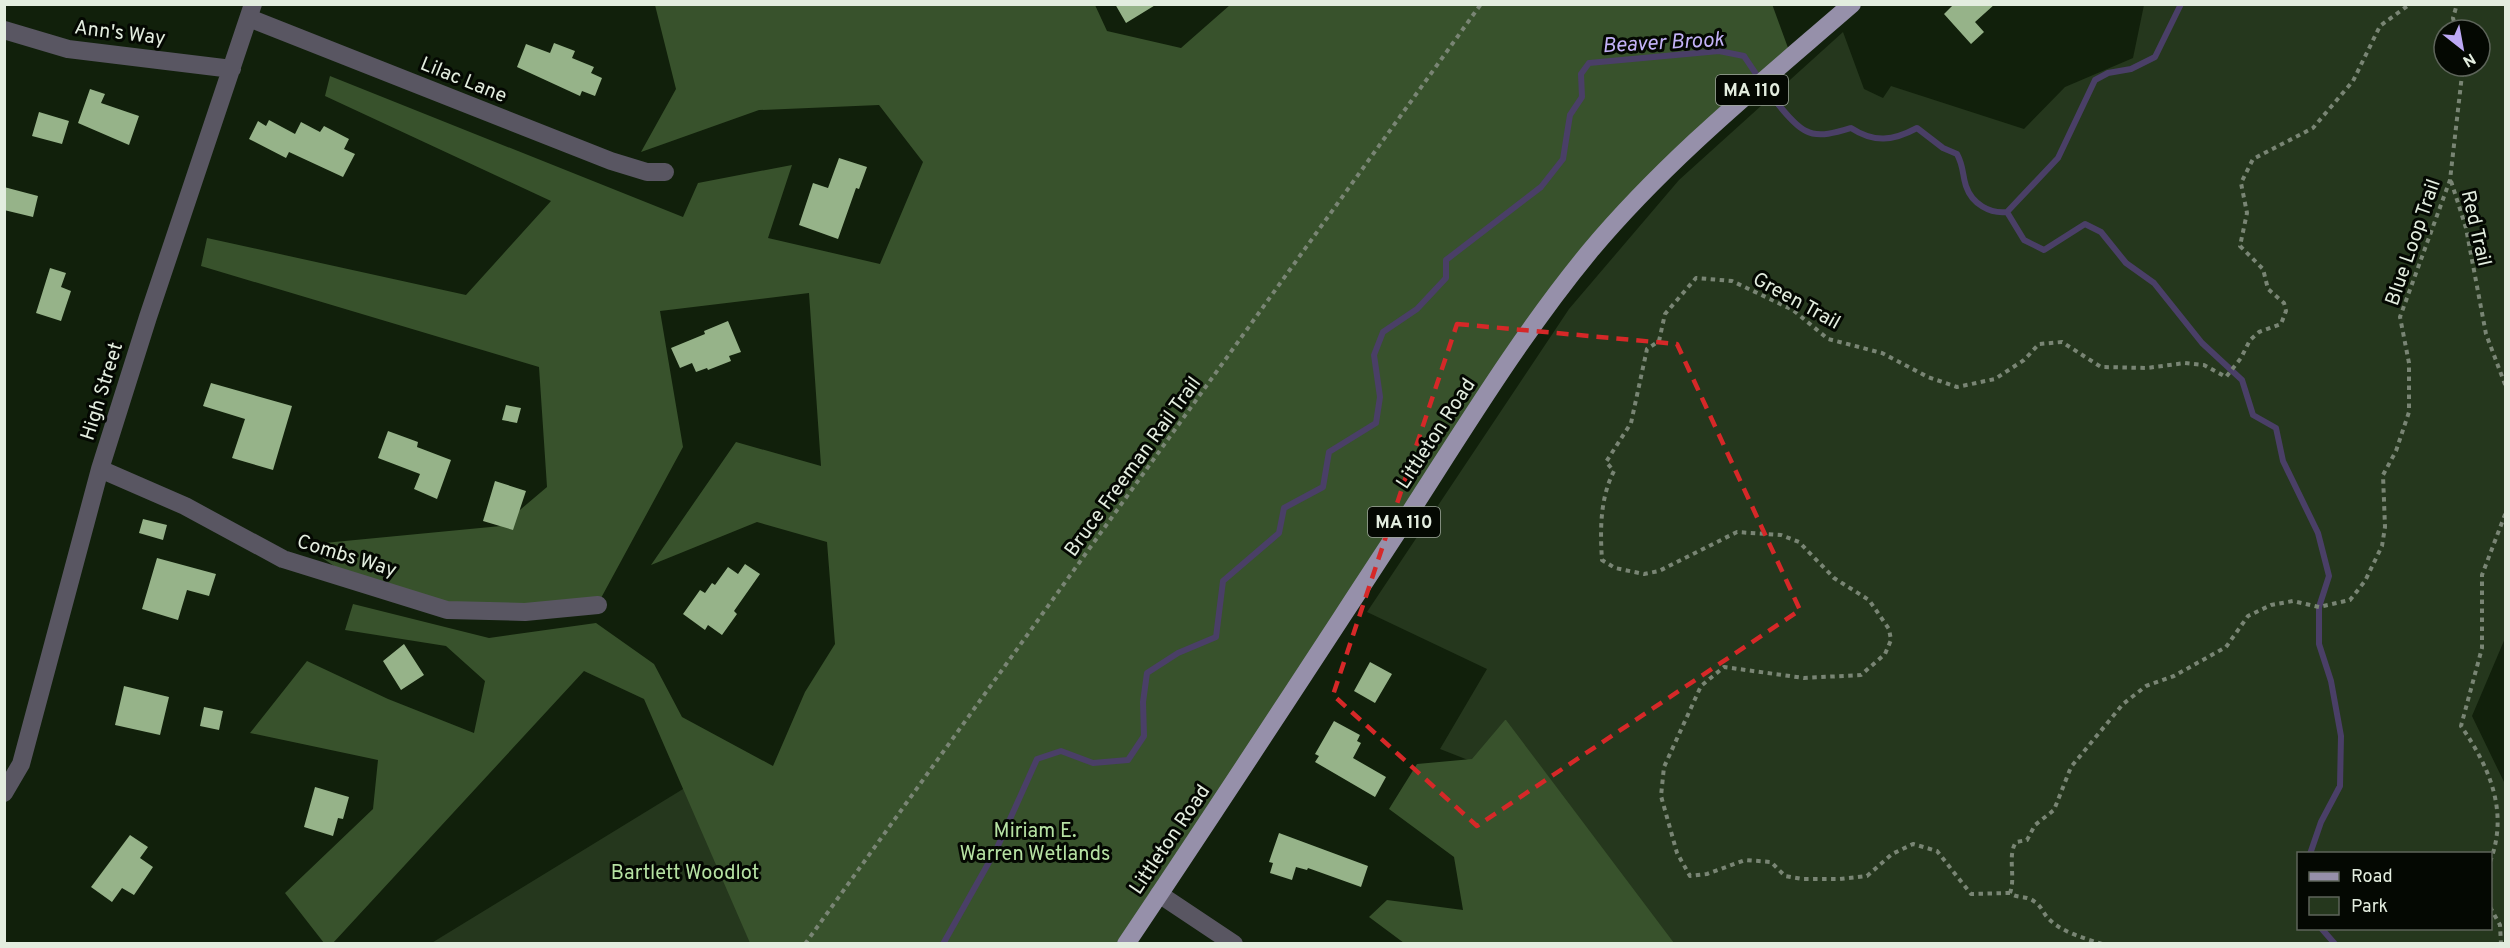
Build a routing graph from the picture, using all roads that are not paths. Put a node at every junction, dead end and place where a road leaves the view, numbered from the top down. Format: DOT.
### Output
graph roads {
  1 [pos="1852,4"];
  2 [pos="251,11"];
  3 [pos="4,30"];
  4 [pos="232,69"];
  5 [pos="665,172"];
  6 [pos="100,469"];
  7 [pos="598,605"];
  8 [pos="4,793"];
  9 [pos="1160,894"];
  10 [pos="1126,944"];
  11 [pos="1234,944"];
  1 -- 9 [label="main road, Littleton Road / MA 110"];
  2 -- 4 [label="street, High Street"];
  2 -- 5 [label="street, Lilac Lane"];
  3 -- 4 [label="street, Ann's Way"];
  4 -- 6 [label="street, High Street"];
  6 -- 7 [label="street, Combs Way"];
  6 -- 8 [label="street, High Street"];
  9 -- 10 [label="main road, Littleton Road / MA 110"];
  9 -- 11 [label="street"];
}
